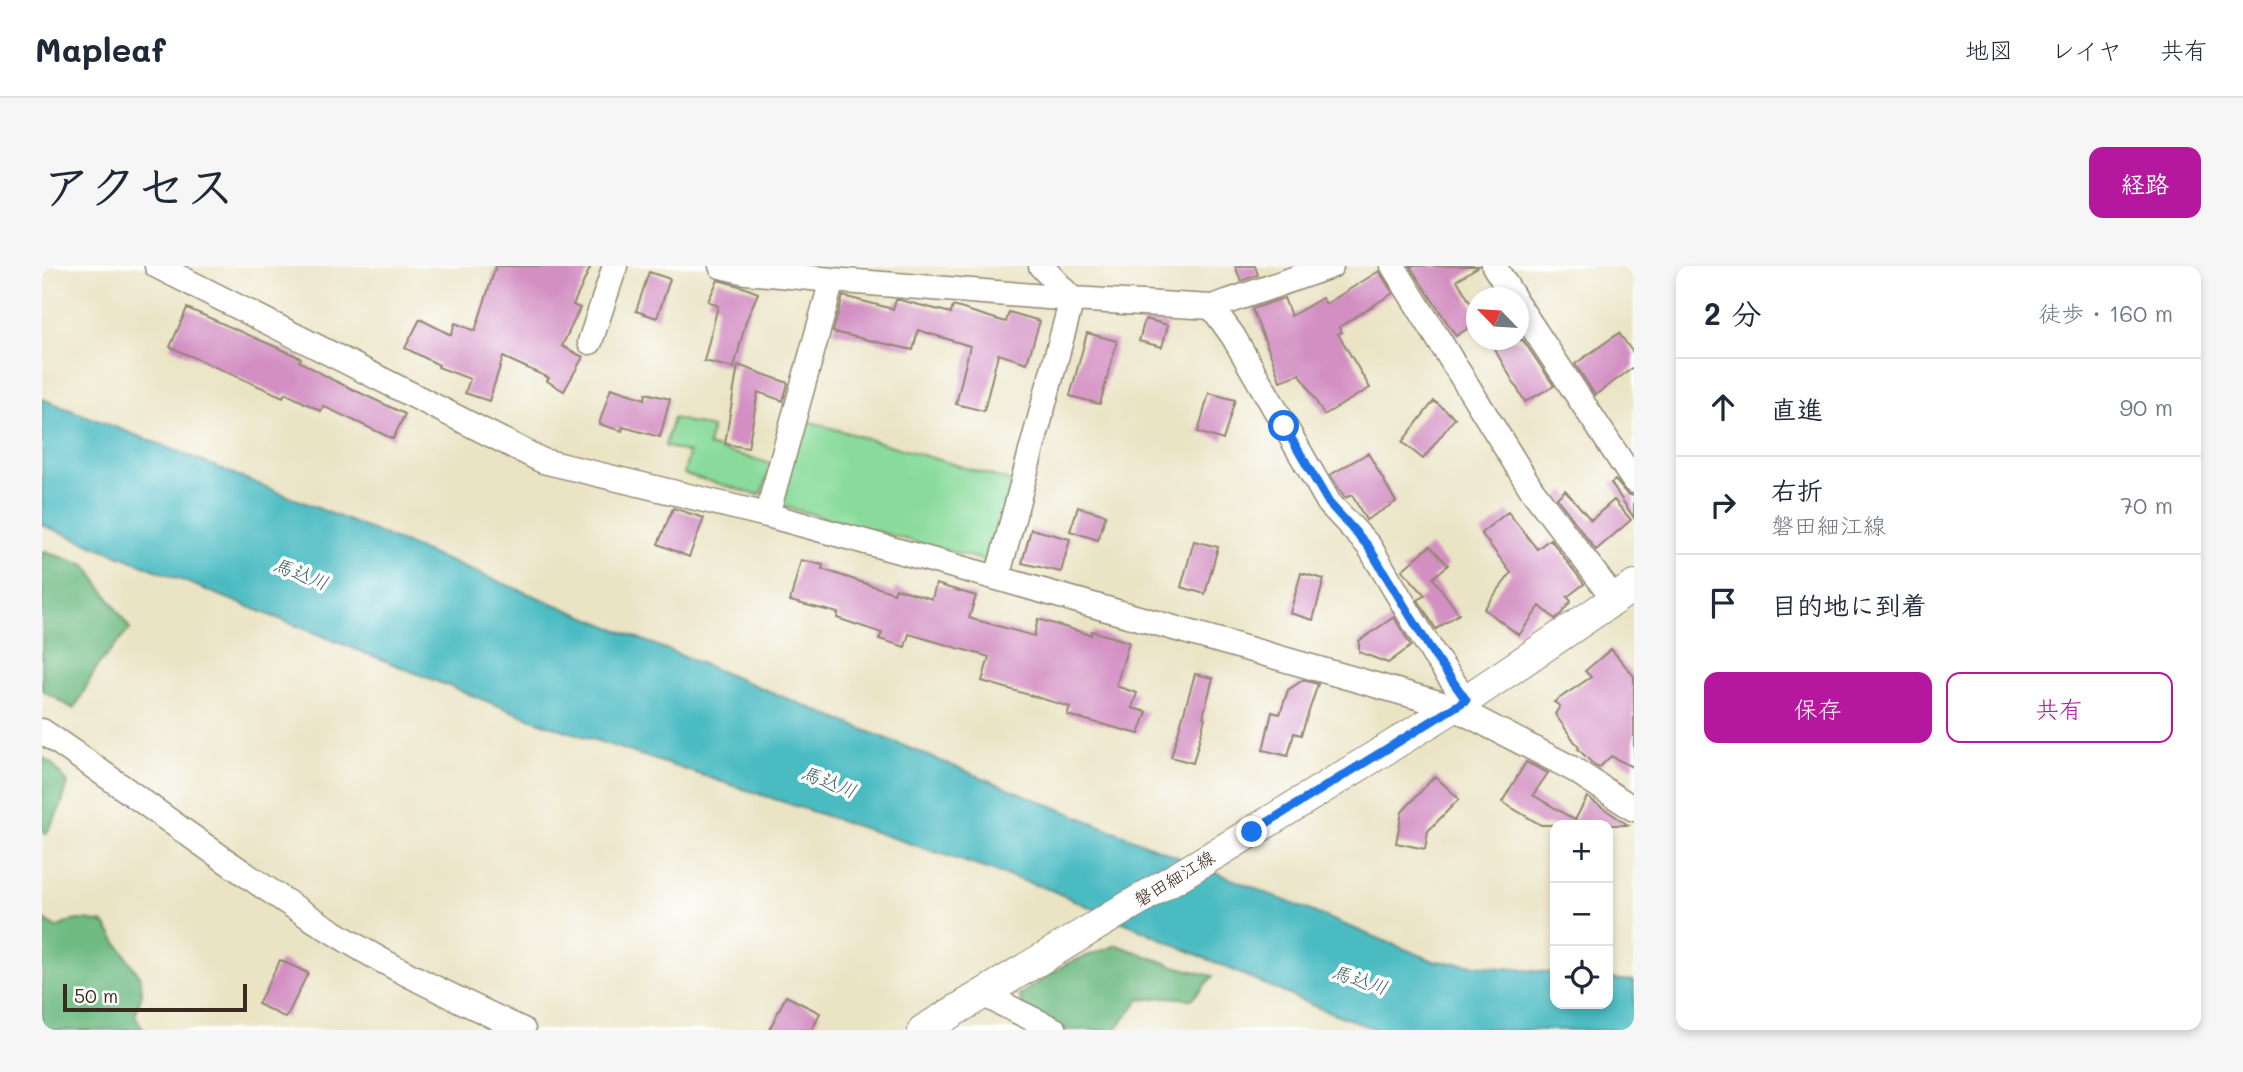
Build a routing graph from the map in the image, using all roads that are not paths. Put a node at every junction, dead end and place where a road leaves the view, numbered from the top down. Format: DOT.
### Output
graph roads {
  1 [pos="157,266"];
  2 [pos="615,266"];
  3 [pos="721,266"];
  4 [pos="1041,266"];
  5 [pos="1331,266"];
  6 [pos="1393,266"];
  7 [pos="1494,266"];
  8 [pos="797,271"];
  9 [pos="195,274"];
  10 [pos="832,280"];
  11 [pos="1507,287"];
  12 [pos="1072,299"];
  13 [pos="1212,307"];
  14 [pos="1529,322"];
  15 [pos="590,342"];
  16 [pos="1634,481"];
  17 [pos="767,515"];
  18 [pos="997,578"];
  19 [pos="1624,593"];
  20 [pos="1460,704"];
  21 [pos="42,731"];
  22 [pos="1634,808"];
  23 [pos="982,994"];
  24 [pos="523,1030"];
  25 [pos="923,1030"];
  26 [pos="1055,1030"];
  1 -- 9 [label="street"];
  2 -- 15 [label="street"];
  3 -- 8 [label="street"];
  4 -- 12 [label="street"];
  5 -- 13 [label="street"];
  6 -- 19 [label="street"];
  7 -- 11 [label="street"];
  8 -- 10 [label="street"];
  9 -- 17 [label="street"];
  10 -- 12 [label="street"];
  10 -- 17 [label="street"];
  12 -- 13 [label="street"];
  12 -- 18 [label="street"];
  13 -- 20 [label="street"];
  14 -- 16 [label="street"];
  17 -- 18 [label="street"];
  18 -- 20 [label="street"];
  19 -- 20 [label="main road, 磐田細江線"];
  20 -- 22 [label="street"];
  20 -- 23 [label="main road, 磐田細江線"];
  21 -- 24 [label="street"];
  23 -- 25 [label="main road, 磐田細江線"];
  23 -- 26 [label="street"];
}
